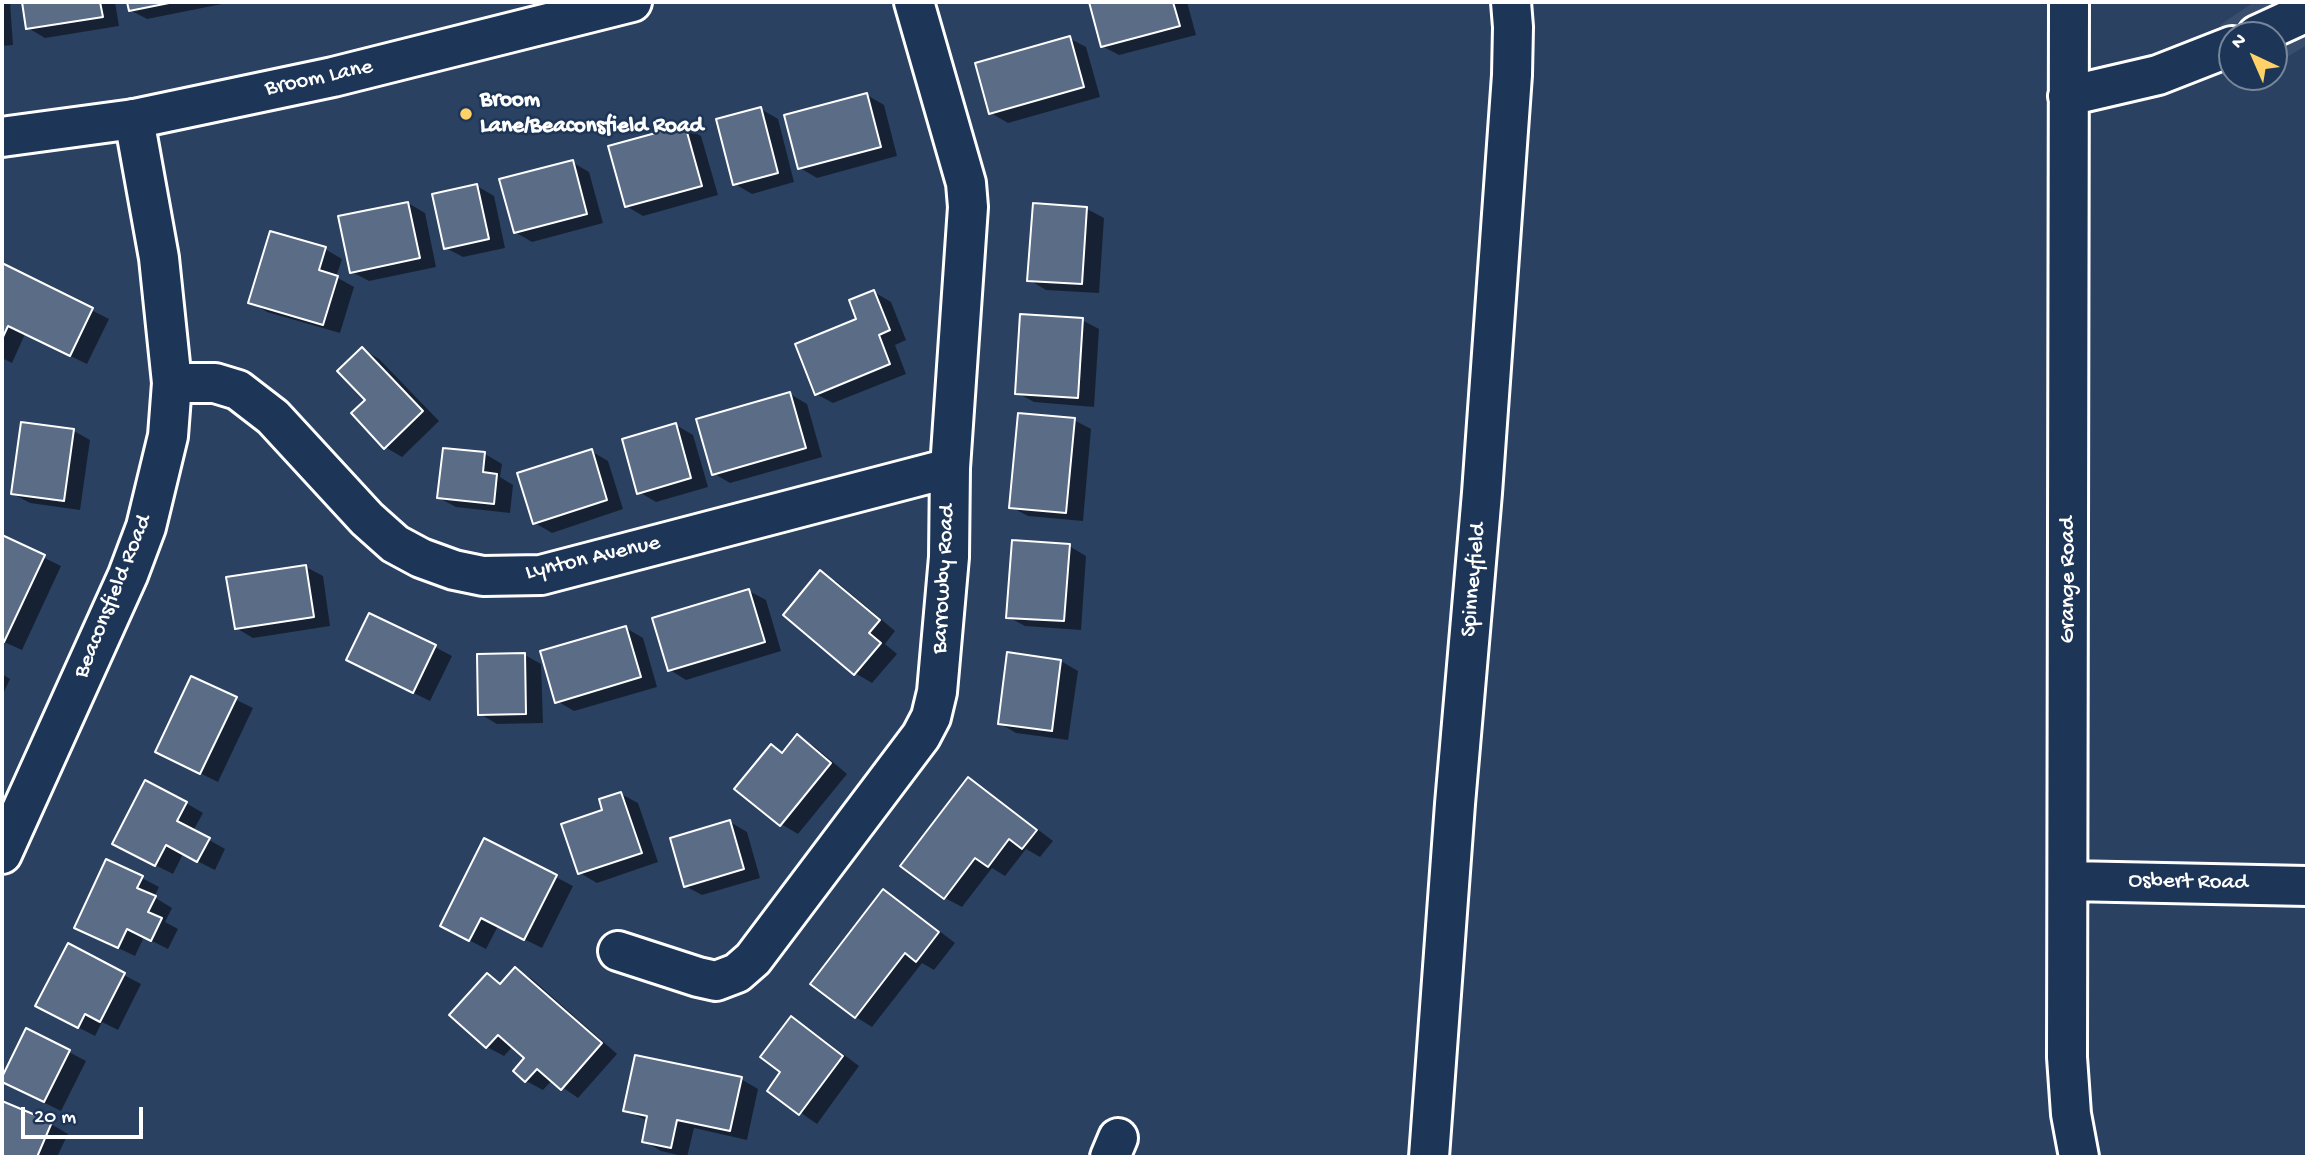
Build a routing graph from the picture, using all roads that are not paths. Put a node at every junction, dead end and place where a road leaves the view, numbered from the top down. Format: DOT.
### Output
graph roads {
  1 [pos="632,2"];
  2 [pos="914,2"];
  3 [pos="1511,2"];
  4 [pos="2068,2"];
  5 [pos="2307,12"];
  6 [pos="2287,21"];
  7 [pos="2218,51"];
  8 [pos="2068,96"];
  9 [pos="134,119"];
  10 [pos="2,137"];
  11 [pos="172,383"];
  12 [pos="950,468"];
  13 [pos="2,854"];
  14 [pos="2069,881"];
  15 [pos="2307,886"];
  16 [pos="618,951"];
  17 [pos="1429,1157"];
  18 [pos="2079,1157"];
  1 -- 9 [label="street, Broom Lane"];
  2 -- 12 [label="street, Barrowby Road"];
  3 -- 17 [label="street, Spinneyfield"];
  4 -- 8 [label="street, Grange Road"];
  5 -- 6 [label="street"];
  7 -- 8 [label="street"];
  8 -- 14 [label="street, Grange Road"];
  9 -- 10 [label="street, Broom Lane"];
  9 -- 11 [label="street, Beaconsfield Road"];
  11 -- 12 [label="street, Lynton Avenue"];
  11 -- 13 [label="street, Beaconsfield Road"];
  12 -- 16 [label="street, Barrowby Road"];
  14 -- 15 [label="street, Osbert Road"];
  14 -- 18 [label="street, Grange Road"];
}
